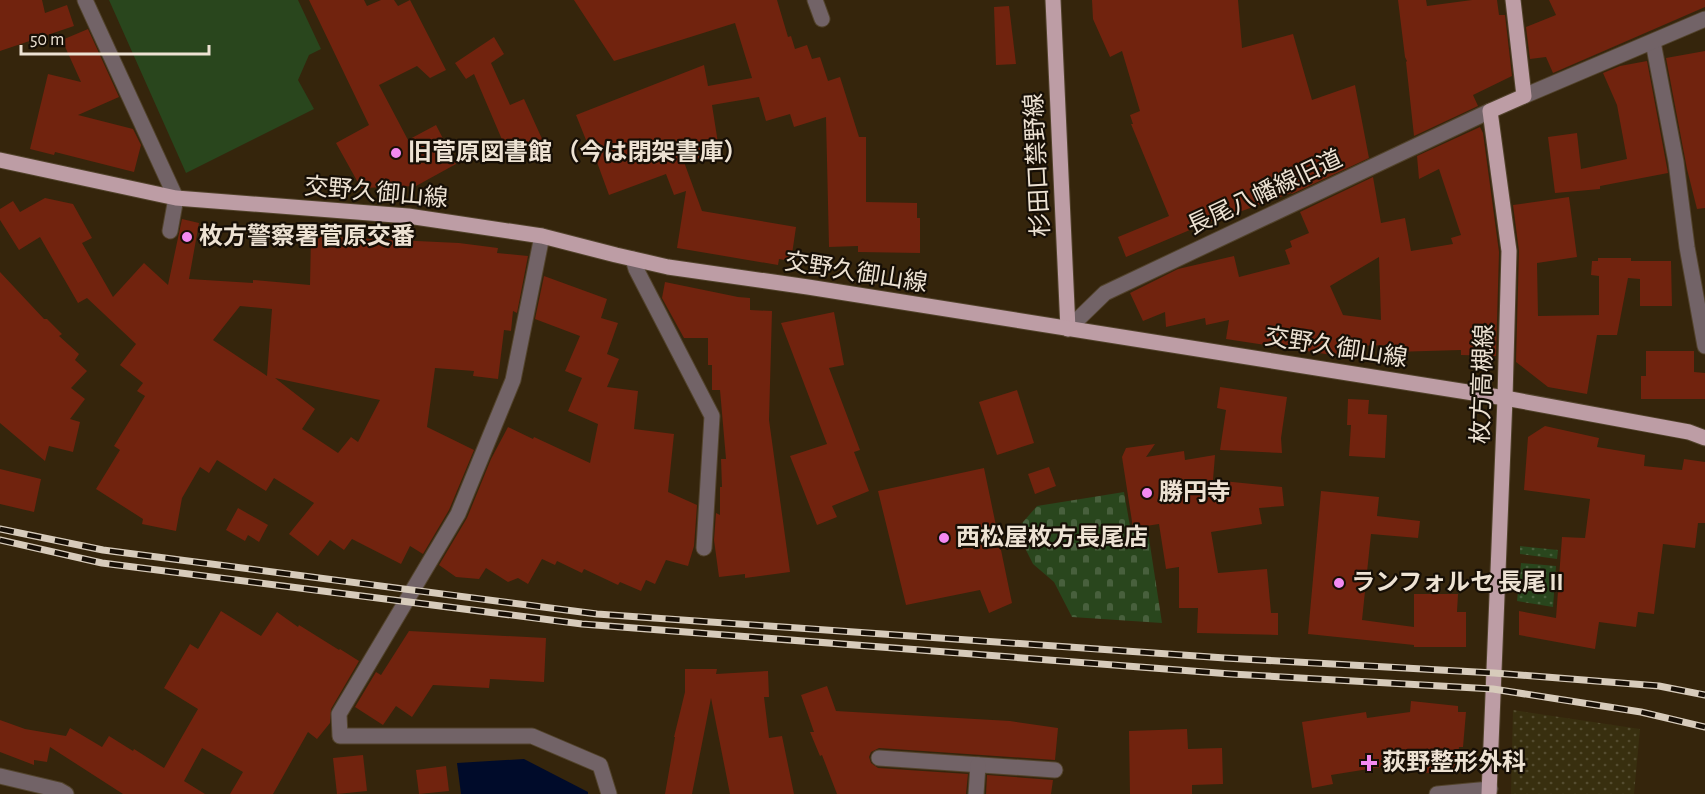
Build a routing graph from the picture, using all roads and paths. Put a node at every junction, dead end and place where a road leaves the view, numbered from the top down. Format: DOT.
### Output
graph roads {
  1 [pos="85,0"];
  2 [pos="815,0"];
  3 [pos="1053,0"];
  4 [pos="1513,0"];
  5 [pos="822,19"];
  6 [pos="1705,20"];
  7 [pos="1653,42"];
  8 [pos="1524,96"];
  9 [pos="1490,111"];
  10 [pos="0,160"];
  11 [pos="176,198"];
  12 [pos="170,231"];
  13 [pos="542,236"];
  14 [pos="633,259"];
  15 [pos="1068,329"];
  16 [pos="1705,346"];
  17 [pos="1505,398"];
  18 [pos="1705,438"];
  19 [pos="704,548"];
  20 [pos="879,758"];
  21 [pos="978,765"];
  22 [pos="1055,770"];
  23 [pos="0,776"];
  24 [pos="1489,792"];
  25 [pos="61,793"];
  26 [pos="609,794"];
  27 [pos="976,794"];
  28 [pos="1437,794"];
  1 -- 11 [label="street"];
  2 -- 5 [label="street"];
  3 -- 15 [label="main road, 杉田口禁野線"];
  4 -- 8 [label="main road"];
  6 -- 7 [label="street"];
  7 -- 8 [label="street"];
  7 -- 16 [label="street"];
  8 -- 9 [label="main road"];
  9 -- 15 [label="street, 長尾八幡線旧道"];
  9 -- 17 [label="main road, 枚方高槻線"];
  10 -- 11 [label="main road, 交野久御山線"];
  11 -- 12 [label="street"];
  11 -- 13 [label="main road, 交野久御山線"];
  13 -- 14 [label="main road, 交野久御山線"];
  13 -- 26 [label="street"];
  14 -- 15 [label="main road, 交野久御山線"];
  14 -- 19 [label="street"];
  15 -- 17 [label="main road, 交野久御山線"];
  17 -- 18 [label="main road, 交野久御山線"];
  17 -- 24 [label="main road, 枚方高槻線"];
  20 -- 21 [label="street"];
  21 -- 22 [label="street"];
  21 -- 27 [label="street"];
  23 -- 25 [label="street"];
  24 -- 28 [label="street"];
}
